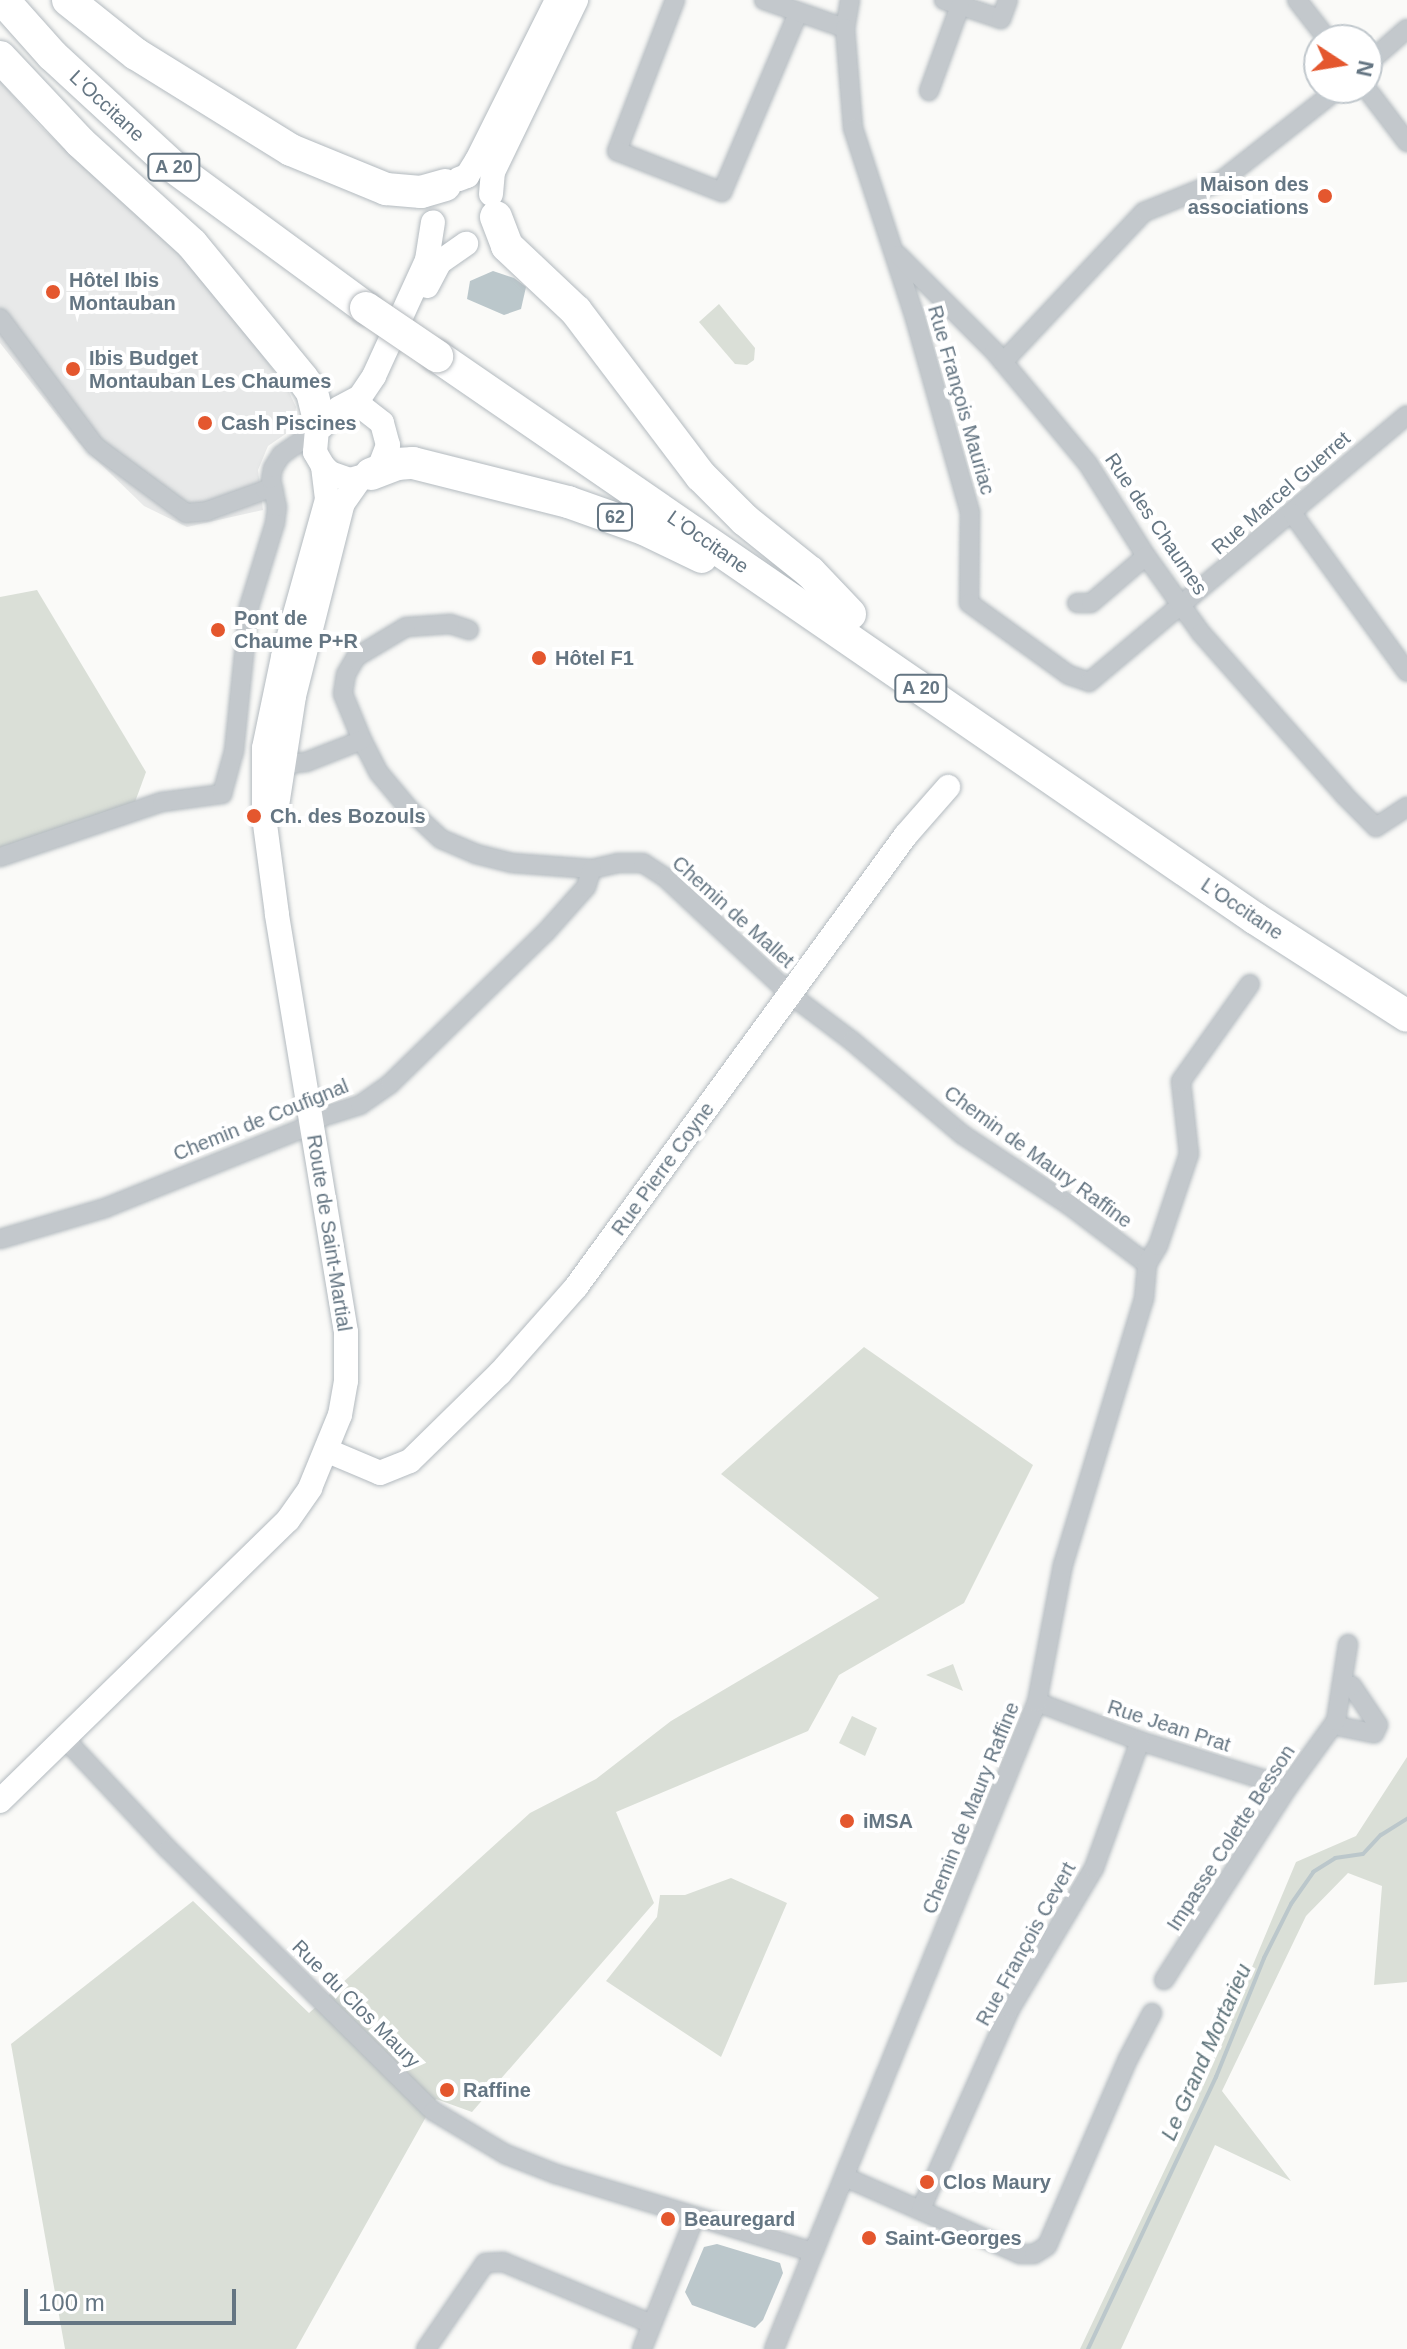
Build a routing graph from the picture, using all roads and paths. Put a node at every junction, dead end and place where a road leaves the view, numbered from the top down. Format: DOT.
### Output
graph roads {
  1 [pos="3,0"];
  2 [pos="30,0"];
  3 [pos="68,0"];
  4 [pos="557,0"];
  5 [pos="575,0"];
  6 [pos="675,0"];
  7 [pos="764,0"];
  8 [pos="850,0"];
  9 [pos="1008,0"];
  10 [pos="1297,0"];
  11 [pos="952,3"];
  12 [pos="798,13"];
  13 [pos="1316,24"];
  14 [pos="845,28"];
  15 [pos="1407,29"];
  16 [pos="1383,50"];
  17 [pos="0,57"];
  18 [pos="929,91"];
  19 [pos="1319,104"];
  20 [pos="1378,104"];
  21 [pos="1407,142"];
  22 [pos="452,182"];
  23 [pos="494,205"];
  24 [pos="433,222"];
  25 [pos="466,244"];
  26 [pos="894,251"];
  27 [pos="372,300"];
  28 [pos="0,318"];
  29 [pos="1003,362"];
  30 [pos="1407,415"];
  31 [pos="325,420"];
  32 [pos="382,423"];
  33 [pos="277,461"];
  34 [pos="321,464"];
  35 [pos="366,476"];
  36 [pos="274,491"];
  37 [pos="1292,513"];
  38 [pos="1146,556"];
  39 [pos="1077,603"];
  40 [pos="1184,605"];
  41 [pos="845,624"];
  42 [pos="469,630"];
  43 [pos="283,657"];
  44 [pos="1407,672"];
  45 [pos="286,732"];
  46 [pos="362,740"];
  47 [pos="320,754"];
  48 [pos="281,765"];
  49 [pos="948,787"];
  50 [pos="1407,807"];
  51 [pos="0,857"];
  52 [pos="272,868"];
  53 [pos="592,869"];
  54 [pos="1250,984"];
  55 [pos="1407,991"];
  56 [pos="791,995"];
  57 [pos="1407,1016"];
  58 [pos="312,1123"];
  59 [pos="0,1239"];
  60 [pos="1147,1264"];
  61 [pos="328,1451"];
  62 [pos="1348,1644"];
  63 [pos="1341,1688"];
  64 [pos="1037,1702"];
  65 [pos="1336,1721"];
  66 [pos="64,1738"];
  67 [pos="1140,1741"];
  68 [pos="1288,1787"];
  69 [pos="0,1801"];
  70 [pos="1164,1980"];
  71 [pos="1152,2013"];
  72 [pos="847,2178"];
  73 [pos="921,2209"];
  74 [pos="695,2217"];
  75 [pos="813,2252"];
  76 [pos="652,2324"];
  77 [pos="426,2349"];
  78 [pos="642,2349"];
  79 [pos="774,2349"];
  1 -- 27 [label="highway, L'Occitane / A 20"];
  2 -- 27 [label="highway, L'Occitane / A 20"];
  3 -- 22 [label="highway"];
  4 -- 22 [label="main road"];
  5 -- 23 [label="main road"];
  6 -- 12 [label="street"];
  7 -- 12 [label="street"];
  8 -- 14 [label="street, Rue François Mauriac"];
  9 -- 11 [label="street"];
  10 -- 13 [label="street"];
  11 -- 18 [label="street"];
  12 -- 14 [label="street"];
  14 -- 26 [label="street, Rue François Mauriac"];
  15 -- 16 [label="street"];
  17 -- 31 [label="highway"];
  19 -- 29 [label="street"];
  20 -- 21 [label="street"];
  22 -- 23 [label="main road"];
  22 -- 24 [label="main road"];
  23 -- 25 [label="main road"];
  23 -- 41 [label="highway"];
  24 -- 25 [label="main road"];
  24 -- 31 [label="main road"];
  25 -- 32 [label="main road"];
  26 -- 29 [label="street, Rue des Chaumes"];
  26 -- 40 [label="street, Rue François Mauriac"];
  27 -- 41 [label="highway, L'Occitane / A 20"];
  28 -- 36 [label="street"];
  29 -- 38 [label="street, Rue des Chaumes"];
  30 -- 37 [label="street, Rue Marcel Guerret"];
  31 -- 32 [label="main road"];
  31 -- 33 [label="street"];
  31 -- 34 [label="main road"];
  32 -- 35 [label="main road"];
  33 -- 34 [label="street"];
  33 -- 36 [label="street"];
  34 -- 35 [label="main road"];
  34 -- 43 [label="main road, Route de Saint-Martial"];
  35 -- 41 [label="highway, 62"];
  35 -- 45 [label="main road, Route de Saint-Martial"];
  36 -- 51 [label="street"];
  37 -- 40 [label="street, Rue Marcel Guerret"];
  37 -- 44 [label="street"];
  38 -- 39 [label="street"];
  38 -- 40 [label="street, Rue des Chaumes"];
  40 -- 50 [label="street, Rue des Chaumes"];
  41 -- 55 [label="highway, L'Occitane / A 20"];
  41 -- 57 [label="highway, L'Occitane / A 20"];
  42 -- 46 [label="street, Chemin de Mallet"];
  43 -- 48 [label="main road"];
  43 -- 52 [label="main road, Route de Saint-Martial"];
  45 -- 47 [label="street"];
  45 -- 48 [label="main road, Route de Saint-Martial"];
  46 -- 47 [label="street"];
  46 -- 53 [label="street, Chemin de Mallet"];
  47 -- 48 [label="street"];
  48 -- 52 [label="main road, Route de Saint-Martial"];
  49 -- 56 [label="main road, Rue Pierre Coyne"];
  52 -- 58 [label="main road, Route de Saint-Martial"];
  53 -- 56 [label="street, Chemin de Mallet"];
  53 -- 58 [label="street, Chemin de Coufignal"];
  54 -- 60 [label="street, Chemin de Maury Raffine"];
  56 -- 60 [label="street, Chemin de Maury Raffine"];
  56 -- 61 [label="main road, Rue Pierre Coyne"];
  58 -- 59 [label="street, Chemin de Coufignal"];
  58 -- 61 [label="main road, Route de Saint-Martial"];
  60 -- 64 [label="street, Chemin de Maury Raffine"];
  61 -- 66 [label="main road, Route de Saint-Martial"];
  62 -- 63 [label="street, Impasse Colette Besson"];
  63 -- 65 [label="street, Impasse Colette Besson"];
  63 -- 65 [label="street"];
  64 -- 67 [label="street, Rue Jean Prat"];
  64 -- 72 [label="street, Chemin de Maury Raffine"];
  65 -- 68 [label="street, Impasse Colette Besson"];
  66 -- 69 [label="main road, Route de Saint-Martial"];
  66 -- 74 [label="street, Rue du Clos Maury"];
  67 -- 68 [label="street, Rue Jean Prat"];
  67 -- 73 [label="street, Rue François Cevert"];
  68 -- 70 [label="street, Impasse Colette Besson"];
  71 -- 73 [label="street"];
  72 -- 73 [label="street"];
  72 -- 75 [label="street, Chemin de Maury Raffine"];
  74 -- 75 [label="street, Rue du Clos Maury"];
  74 -- 76 [label="street"];
  75 -- 79 [label="street, Chemin de Maury Raffine"];
  76 -- 77 [label="street"];
  76 -- 78 [label="street"];
}
